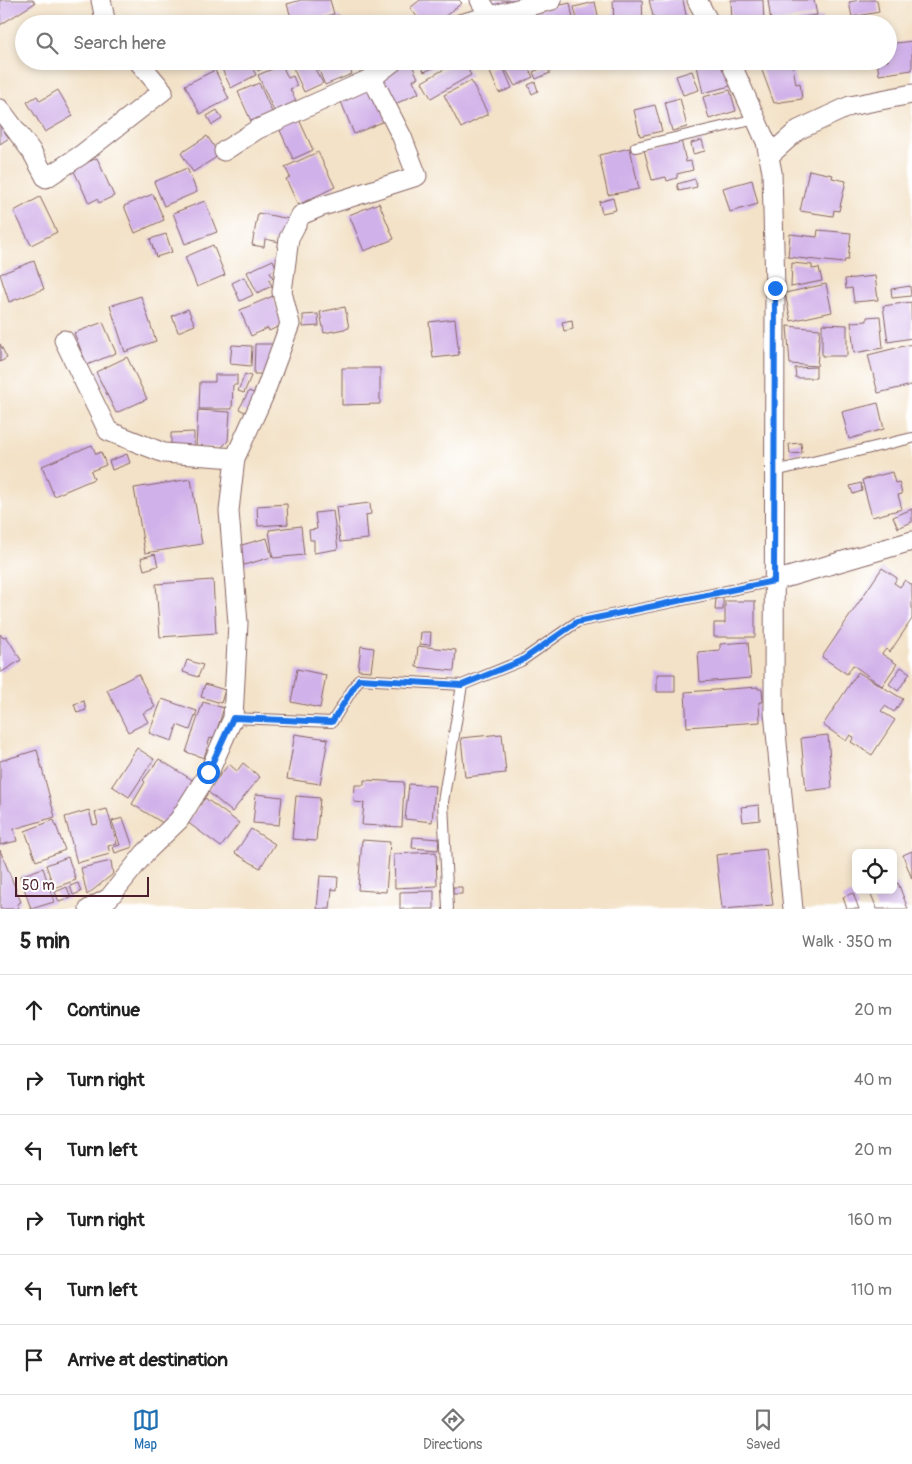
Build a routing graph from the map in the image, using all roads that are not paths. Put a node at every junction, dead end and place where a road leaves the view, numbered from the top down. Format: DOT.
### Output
graph roads {
  1 [pos="101,0"];
  2 [pos="552,0"];
  3 [pos="697,0"];
  4 [pos="485,8"];
  5 [pos="104,15"];
  6 [pos="474,15"];
  7 [pos="705,15"];
  8 [pos="146,70"];
  9 [pos="382,70"];
  10 [pos="734,70"];
  11 [pos="372,78"];
  12 [pos="912,94"];
  13 [pos="0,109"];
  14 [pos="756,119"];
  15 [pos="636,147"];
  16 [pos="224,151"];
  17 [pos="769,156"];
  18 [pos="64,340"];
  19 [pos="912,438"];
  20 [pos="236,458"];
  21 [pos="776,471"];
  22 [pos="912,541"];
  23 [pos="774,581"];
  24 [pos="462,685"];
  25 [pos="233,718"];
  26 [pos="90,909"];
  27 [pos="448,909"];
  28 [pos="793,909"];
  1 -- 5 [label="street"];
  2 -- 4 [label="street"];
  3 -- 7 [label="street"];
  4 -- 6 [label="street"];
  8 -- 13 [label="street"];
  9 -- 11 [label="street"];
  10 -- 14 [label="street"];
  11 -- 16 [label="street"];
  11 -- 20 [label="street"];
  12 -- 17 [label="street"];
  14 -- 15 [label="lane"];
  14 -- 17 [label="street"];
  17 -- 21 [label="street"];
  18 -- 20 [label="street"];
  19 -- 21 [label="lane"];
  20 -- 25 [label="street"];
  21 -- 23 [label="street"];
  22 -- 23 [label="street"];
  23 -- 24 [label="lane"];
  23 -- 28 [label="street"];
  24 -- 25 [label="lane"];
  24 -- 27 [label="lane"];
  25 -- 26 [label="street"];
}
